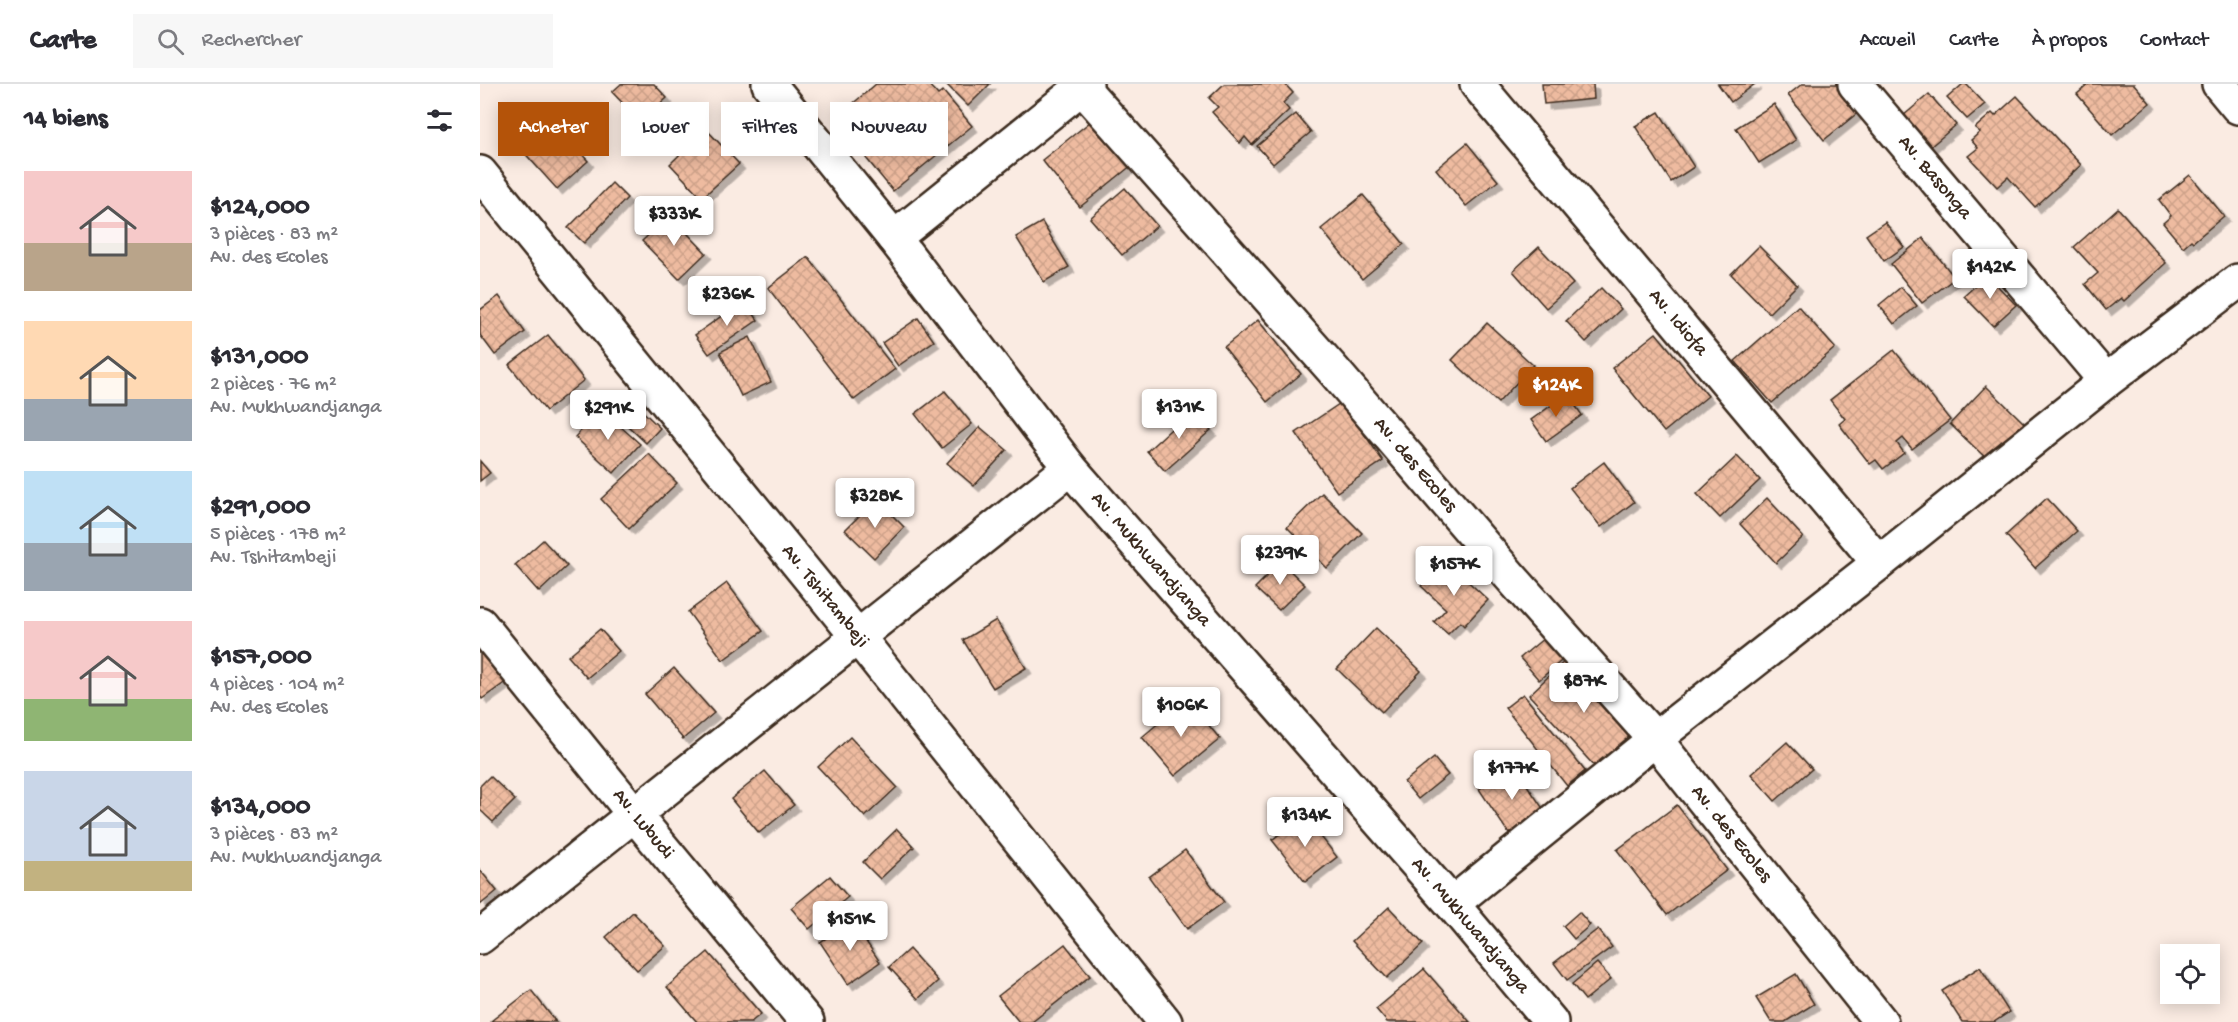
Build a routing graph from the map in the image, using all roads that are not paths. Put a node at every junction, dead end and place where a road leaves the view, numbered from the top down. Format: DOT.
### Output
graph roads {
  1 [pos="769,84"];
  2 [pos="1477,84"];
  3 [pos="1855,84"];
  4 [pos="2219,84"];
  5 [pos="1082,85"];
  6 [pos="2238,107"];
  7 [pos="480,173"];
  8 [pos="894,238"];
  9 [pos="2238,281"];
  10 [pos="2106,381"];
  11 [pos="1070,468"];
  12 [pos="1879,563"];
  13 [pos="480,624"];
  14 [pos="857,636"];
  15 [pos="1655,739"];
  16 [pos="634,814"];
  17 [pos="1452,904"];
  18 [pos="480,937"];
  19 [pos="807,1022"];
  20 [pos="1165,1022"];
  21 [pos="1551,1022"];
  22 [pos="1881,1022"];
  1 -- 8 [label="street, Av. Mukhwandjanga"];
  2 -- 12 [label="street, Av. Idiofa"];
  3 -- 10 [label="street, Av. Basonga"];
  4 -- 6 [label="street"];
  5 -- 8 [label="street"];
  5 -- 15 [label="street, Av. des Ecoles"];
  7 -- 14 [label="street, Av. Tshitambeji"];
  8 -- 11 [label="street, Av. Mukhwandjanga"];
  9 -- 10 [label="street"];
  10 -- 12 [label="street"];
  11 -- 14 [label="street"];
  11 -- 17 [label="street, Av. Mukhwandjanga"];
  12 -- 15 [label="street"];
  13 -- 16 [label="street, Av. Lubudi"];
  14 -- 16 [label="street"];
  14 -- 20 [label="street, Av. Tshitambeji"];
  15 -- 17 [label="street"];
  15 -- 22 [label="street, Av. des Ecoles"];
  16 -- 18 [label="street"];
  16 -- 19 [label="street, Av. Lubudi"];
  17 -- 21 [label="street, Av. Mukhwandjanga"];
}
